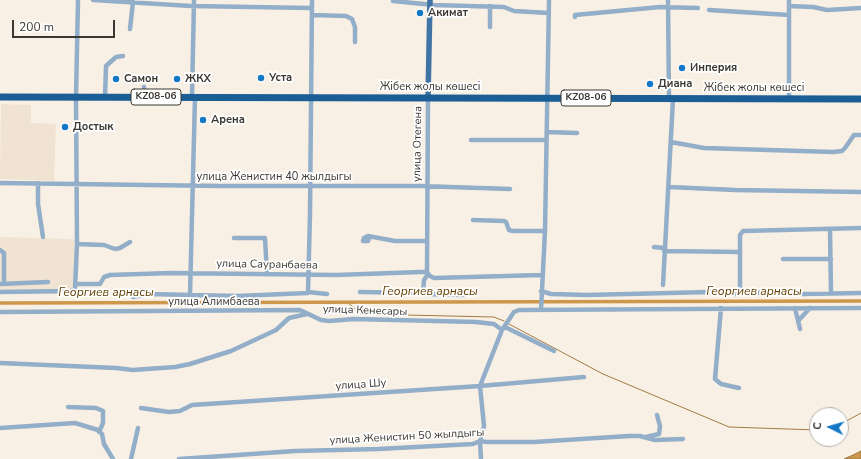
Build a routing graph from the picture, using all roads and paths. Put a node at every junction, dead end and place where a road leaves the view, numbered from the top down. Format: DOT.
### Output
graph roads {
  1 [pos="78,0"];
  2 [pos="93,0"];
  3 [pos="312,0"];
  4 [pos="549,0"];
  5 [pos="668,0"];
  6 [pos="789,0"];
  7 [pos="393,1"];
  8 [pos="133,2"];
  9 [pos="430,2"];
  10 [pos="194,3"];
  11 [pos="490,6"];
  12 [pos="789,6"];
  13 [pos="312,8"];
  14 [pos="668,8"];
  15 [pos="698,8"];
  16 [pos="861,8"];
  17 [pos="709,10"];
  18 [pos="549,13"];
  19 [pos="312,15"];
  20 [pos="789,15"];
  21 [pos="575,17"];
  22 [pos="490,27"];
  23 [pos="130,29"];
  24 [pos="355,42"];
  25 [pos="123,56"];
  26 [pos="144,87"];
  27 [pos="0,97"];
  28 [pos="76,97"];
  29 [pos="194,97"];
  30 [pos="105,98"];
  31 [pos="144,98"];
  32 [pos="311,98"];
  33 [pos="428,98"];
  34 [pos="547,98"];
  35 [pos="671,99"];
  36 [pos="789,99"];
  37 [pos="861,99"];
  38 [pos="547,132"];
  39 [pos="577,133"];
  40 [pos="861,135"];
  41 [pos="471,140"];
  42 [pos="546,140"];
  43 [pos="671,142"];
  44 [pos="0,183"];
  45 [pos="38,183"];
  46 [pos="75,183"];
  47 [pos="193,185"];
  48 [pos="310,185"];
  49 [pos="427,186"];
  50 [pos="669,187"];
  51 [pos="510,189"];
  52 [pos="861,192"];
  53 [pos="473,220"];
  54 [pos="861,228"];
  55 [pos="830,229"];
  56 [pos="545,231"];
  57 [pos="42,237"];
  58 [pos="370,237"];
  59 [pos="234,238"];
  60 [pos="427,241"];
  61 [pos="130,242"];
  62 [pos="77,244"];
  63 [pos="654,247"];
  64 [pos="0,250"];
  65 [pos="664,250"];
  66 [pos="740,252"];
  67 [pos="783,259"];
  68 [pos="831,259"];
  69 [pos="192,273"];
  70 [pos="427,273"];
  71 [pos="267,274"];
  72 [pos="309,274"];
  73 [pos="542,275"];
  74 [pos="48,282"];
  75 [pos="2,283"];
  76 [pos="76,284"];
  77 [pos="663,285"];
  78 [pos="0,292"];
  79 [pos="360,292"];
  80 [pos="541,292"];
  81 [pos="308,293"];
  82 [pos="422,293"];
  83 [pos="831,293"];
  84 [pos="861,293"];
  85 [pos="327,294"];
  86 [pos="740,294"];
  87 [pos="190,295"];
  88 [pos="464,295"];
  89 [pos="133,297"];
  90 [pos="721,308"];
  91 [pos="795,308"];
  92 [pos="810,308"];
  93 [pos="861,308"];
  94 [pos="541,310"];
  95 [pos="0,312"];
  96 [pos="307,314"];
  97 [pos="798,321"];
  98 [pos="504,328"];
  99 [pos="800,329"];
  100 [pos="554,351"];
  101 [pos="0,363"];
  102 [pos="584,377"];
  103 [pos="480,386"];
  104 [pos="739,388"];
  105 [pos="68,407"];
  106 [pos="141,408"];
  107 [pos="657,415"];
  108 [pos="0,428"];
  109 [pos="138,428"];
  110 [pos="99,432"];
  111 [pos="646,437"];
  112 [pos="683,439"];
  113 [pos="480,441"];
  114 [pos="114,459"];
  115 [pos="131,459"];
  116 [pos="179,459"];
  117 [pos="481,459"];
  1 -- 28 [label="street"];
  2 -- 8 [label="street"];
  3 -- 13 [label="street"];
  4 -- 18 [label="street"];
  5 -- 14 [label="street"];
  6 -- 12 [label="street"];
  7 -- 9 [label="street"];
  8 -- 10 [label="street"];
  8 -- 23 [label="street"];
  9 -- 11 [label="street"];
  9 -- 33 [label="main road, улица Отегена"];
  10 -- 13 [label="street"];
  10 -- 29 [label="street"];
  11 -- 18 [label="street"];
  11 -- 22 [label="street"];
  12 -- 16 [label="street"];
  12 -- 20 [label="street"];
  13 -- 19 [label="street"];
  14 -- 15 [label="street"];
  14 -- 21 [label="street"];
  14 -- 35 [label="street"];
  17 -- 20 [label="street"];
  18 -- 34 [label="street"];
  19 -- 24 [label="street"];
  19 -- 32 [label="street"];
  20 -- 36 [label="street"];
  25 -- 30 [label="street"];
  26 -- 31 [label="street"];
  27 -- 28 [label="highway, Жібек жолы көшесі / KZ08-06"];
  28 -- 30 [label="highway, Жібек жолы көшесі / KZ08-06"];
  28 -- 46 [label="street"];
  29 -- 31 [label="highway, Жібек жолы көшесі / KZ08-06"];
  29 -- 32 [label="highway, Жібек жолы көшесі / KZ08-06"];
  29 -- 47 [label="street"];
  30 -- 31 [label="highway, Жібек жолы көшесі / KZ08-06"];
  32 -- 33 [label="highway, Жібек жолы көшесі / KZ08-06"];
  32 -- 48 [label="street"];
  33 -- 34 [label="highway, Жібек жолы көшесі / KZ08-06"];
  33 -- 49 [label="street, улица Отегена"];
  34 -- 35 [label="highway, Жібек жолы көшесі / KZ08-06"];
  34 -- 38 [label="street"];
  35 -- 36 [label="highway, Жібек жолы көшесі / KZ08-06"];
  35 -- 43 [label="street"];
  36 -- 37 [label="highway, Жібек жолы көшесі / KZ08-06"];
  38 -- 39 [label="street"];
  38 -- 42 [label="street"];
  40 -- 43 [label="street"];
  41 -- 42 [label="street"];
  42 -- 56 [label="street"];
  43 -- 50 [label="street"];
  44 -- 45 [label="street, улица Женистин 40 жылдыгы"];
  45 -- 46 [label="street, улица Женистин 40 жылдыгы"];
  45 -- 57 [label="street"];
  46 -- 47 [label="street, улица Женистин 40 жылдыгы"];
  46 -- 62 [label="street"];
  47 -- 48 [label="street, улица Женистин 40 жылдыгы"];
  47 -- 69 [label="street"];
  48 -- 49 [label="street, улица Женистин 40 жылдыгы"];
  48 -- 72 [label="street"];
  49 -- 51 [label="street, улица Женистин 40 жылдыгы"];
  49 -- 60 [label="street, улица Отегена"];
  50 -- 52 [label="street"];
  50 -- 65 [label="street"];
  53 -- 56 [label="street"];
  54 -- 55 [label="street"];
  55 -- 66 [label="street"];
  55 -- 68 [label="street"];
  56 -- 73 [label="street"];
  58 -- 60 [label="street"];
  59 -- 71 [label="street"];
  60 -- 70 [label="street, улица Отегена"];
  61 -- 62 [label="street"];
  62 -- 76 [label="street"];
  63 -- 65 [label="street"];
  64 -- 75 [label="street"];
  65 -- 66 [label="street"];
  65 -- 77 [label="street"];
  66 -- 86 [label="street"];
  67 -- 68 [label="street"];
  68 -- 83 [label="street"];
  69 -- 71 [label="street, улица Сауранбаева"];
  69 -- 76 [label="street, улица Сауранбаева"];
  69 -- 87 [label="street"];
  70 -- 72 [label="street, улица Сауранбаева"];
  70 -- 73 [label="street, улица Сауранбаева"];
  70 -- 82 [label="street, улица Отегена"];
  71 -- 72 [label="street, улица Сауранбаева"];
  72 -- 81 [label="street"];
  73 -- 80 [label="street"];
  74 -- 75 [label="street"];
  76 -- 78 [label="street, улица Сауранбаева"];
  79 -- 82 [label="street"];
  80 -- 86 [label="street"];
  80 -- 94 [label="street"];
  81 -- 85 [label="street"];
  81 -- 87 [label="street"];
  82 -- 88 [label="street"];
  83 -- 84 [label="street"];
  83 -- 86 [label="street"];
  87 -- 89 [label="street"];
  90 -- 91 [label="street"];
  90 -- 94 [label="street"];
  90 -- 104 [label="street"];
  91 -- 92 [label="street"];
  91 -- 97 [label="street"];
  92 -- 93 [label="street"];
  92 -- 97 [label="street"];
  94 -- 98 [label="street"];
  95 -- 96 [label="street, улица Алимбаева"];
  96 -- 98 [label="street, улица Кенесары"];
  96 -- 101 [label="street, улица Кенесары"];
  97 -- 99 [label="street"];
  98 -- 100 [label="street, улица Кенесары"];
  98 -- 103 [label="street"];
  102 -- 103 [label="street, улица Шу"];
  103 -- 106 [label="street, улица Шу"];
  103 -- 113 [label="street"];
  105 -- 110 [label="street"];
  107 -- 111 [label="street"];
  108 -- 110 [label="street"];
  109 -- 115 [label="street"];
  110 -- 114 [label="street"];
  111 -- 112 [label="street, улица Женистин 50 жылдыгы"];
  111 -- 113 [label="street, улица Женистин 50 жылдыгы"];
  113 -- 116 [label="street, улица Женистин 50 жылдыгы"];
  113 -- 117 [label="street"];
}
